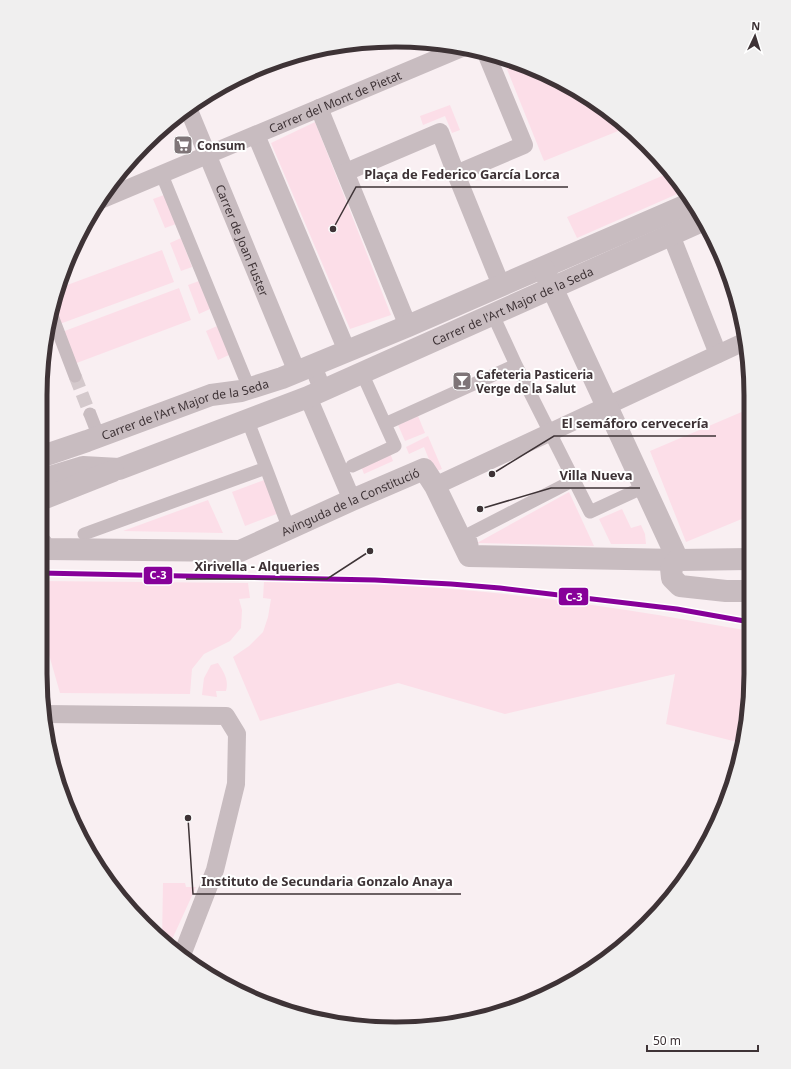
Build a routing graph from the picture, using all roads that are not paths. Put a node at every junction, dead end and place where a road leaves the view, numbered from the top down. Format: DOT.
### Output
graph roads {
  1 [pos="452,52"];
  2 [pos="489,60"];
  3 [pos="319,108"];
  4 [pos="190,114"];
  5 [pos="256,135"];
  6 [pos="208,155"];
  7 [pos="346,172"];
  8 [pos="456,174"];
  9 [pos="162,175"];
  10 [pos="110,196"];
  11 [pos="687,205"];
  12 [pos="698,223"];
  13 [pos="671,235"];
  14 [pos="543,268"];
  15 [pos="502,285"];
  16 [pos="553,288"];
  17 [pos="493,315"];
  18 [pos="55,323"];
  19 [pos="408,326"];
  20 [pos="740,344"];
  21 [pos="347,351"];
  22 [pos="718,354"];
  23 [pos="516,365"];
  24 [pos="297,372"];
  25 [pos="362,373"];
  26 [pos="75,376"];
  27 [pos="249,388"];
  28 [pos="308,397"];
  29 [pos="607,406"];
  30 [pos="90,414"];
  31 [pos="247,419"];
  32 [pos="385,424"];
  33 [pos="550,432"];
  34 [pos="93,439"];
  35 [pos="47,455"];
  36 [pos="352,466"];
  37 [pos="266,468"];
  38 [pos="119,469"];
  39 [pos="47,474"];
  40 [pos="47,477"];
  41 [pos="574,480"];
  42 [pos="435,486"];
  43 [pos="644,487"];
  44 [pos="47,497"];
  45 [pos="352,500"];
  46 [pos="289,529"];
  47 [pos="84,534"];
  48 [pos="472,545"];
  49 [pos="47,547"];
  50 [pos="722,559"];
  51 [pos="744,559"];
  52 [pos="678,560"];
  53 [pos="726,591"];
  54 [pos="744,591"];
  55 [pos="50,714"];
  56 [pos="184,951"];
  1 -- 3 [label="street, Carrer del Mont de Pietat"];
  2 -- 8 [label="street"];
  3 -- 5 [label="street, Carrer del Mont de Pietat"];
  3 -- 7 [label="street"];
  4 -- 6 [label="street, Carrer de Joan Fuster"];
  5 -- 6 [label="street, Carrer del Mont de Pietat"];
  5 -- 21 [label="street"];
  6 -- 9 [label="street, Carrer del Mont de Pietat"];
  6 -- 24 [label="street, Carrer de Joan Fuster"];
  7 -- 8 [label="street"];
  7 -- 19 [label="street"];
  8 -- 15 [label="street"];
  9 -- 10 [label="street, Carrer del Mont de Pietat"];
  9 -- 27 [label="street"];
  11 -- 14 [label="street, Carrer de l'Art Major de la Seda"];
  12 -- 13 [label="street, Carrer de l'Art Major de la Seda"];
  13 -- 16 [label="street, Carrer de l'Art Major de la Seda"];
  13 -- 22 [label="street"];
  14 -- 15 [label="street, Carrer de l'Art Major de la Seda"];
  14 -- 16 [label="street"];
  15 -- 19 [label="street, Carrer de l'Art Major de la Seda"];
  16 -- 17 [label="street, Carrer de l'Art Major de la Seda"];
  16 -- 29 [label="street"];
  17 -- 23 [label="street"];
  17 -- 25 [label="street, Carrer de l'Art Major de la Seda"];
  18 -- 26 [label="street"];
  19 -- 21 [label="street, Carrer de l'Art Major de la Seda"];
  20 -- 22 [label="street"];
  21 -- 24 [label="street, Carrer de l'Art Major de la Seda"];
  22 -- 29 [label="street"];
  23 -- 32 [label="street"];
  23 -- 33 [label="street"];
  24 -- 27 [label="street, Carrer de l'Art Major de la Seda"];
  24 -- 28 [label="street, Carrer de l'Art Major de la Seda"];
  24 -- 28 [label="street"];
  25 -- 28 [label="street, Carrer de l'Art Major de la Seda"];
  25 -- 32 [label="street"];
  27 -- 34 [label="street, Carrer de l'Art Major de la Seda"];
  28 -- 31 [label="street, Carrer de l'Art Major de la Seda"];
  28 -- 45 [label="street"];
  29 -- 33 [label="street"];
  29 -- 43 [label="street"];
  30 -- 34 [label="street"];
  31 -- 37 [label="street"];
  31 -- 38 [label="street, Carrer de l'Art Major de la Seda"];
  32 -- 36 [label="street"];
  33 -- 41 [label="street"];
  33 -- 42 [label="street"];
  34 -- 35 [label="street, Carrer de l'Art Major de la Seda"];
  34 -- 39 [label="street, Carrer de l'Art Major de la Seda"];
  37 -- 46 [label="street"];
  37 -- 47 [label="street"];
  38 -- 40 [label="street, Carrer de l'Art Major de la Seda"];
  38 -- 44 [label="street, Carrer de l'Art Major de la Seda"];
  41 -- 43 [label="street"];
  41 -- 48 [label="street"];
  42 -- 45 [label="street, Avinguda de la Constitució"];
  42 -- 52 [label="street, Avinguda de la Constitució"];
  43 -- 52 [label="street"];
  45 -- 46 [label="street, Avinguda de la Constitució"];
  46 -- 49 [label="street, Avinguda de la Constitució"];
  50 -- 51 [label="street, Avinguda de la Constitució"];
  50 -- 52 [label="street, Avinguda de la Constitució"];
  50 -- 53 [label="street"];
  52 -- 53 [label="street"];
  53 -- 54 [label="street"];
  55 -- 56 [label="street"];
}
